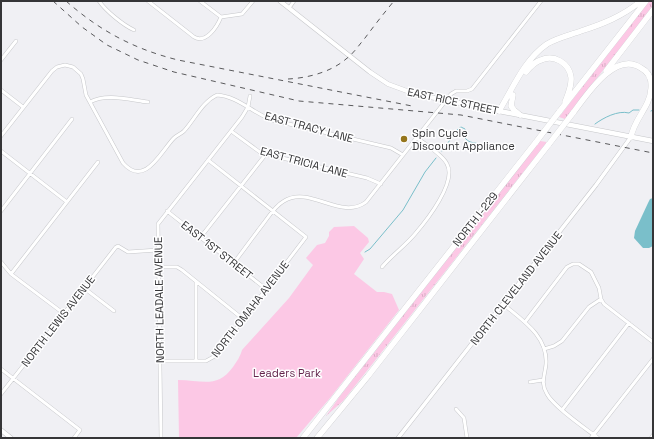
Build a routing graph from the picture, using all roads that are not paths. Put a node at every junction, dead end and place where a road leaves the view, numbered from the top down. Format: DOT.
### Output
graph roads {
  1 [pos="98,1"];
  2 [pos="148,1"];
  3 [pos="200,1"];
  4 [pos="253,1"];
  5 [pos="280,1"];
  6 [pos="294,1"];
  7 [pos="541,1"];
  8 [pos="641,1"];
  9 [pos="646,1"];
  10 [pos="289,8"];
  11 [pos="653,10"];
  12 [pos="221,18"];
  13 [pos="134,30"];
  14 [pos="16,41"];
  15 [pos="1,60"];
  16 [pos="1,90"];
  17 [pos="589,93"];
  18 [pos="513,95"];
  19 [pos="250,96"];
  20 [pos="653,99"];
  21 [pos="446,100"];
  22 [pos="90,102"];
  23 [pos="148,102"];
  24 [pos="23,107"];
  25 [pos="248,107"];
  26 [pos="561,110"];
  27 [pos="501,111"];
  28 [pos="520,115"];
  29 [pos="72,119"];
  30 [pos="231,131"];
  31 [pos="1,136"];
  32 [pos="631,137"];
  33 [pos="417,138"];
  34 [pos="653,141"];
  35 [pos="1,151"];
  36 [pos="266,154"];
  37 [pos="404,155"];
  38 [pos="208,160"];
  39 [pos="98,162"];
  40 [pos="30,174"];
  41 [pos="381,184"];
  42 [pos="241,186"];
  43 [pos="67,202"];
  44 [pos="1,211"];
  45 [pos="167,211"];
  46 [pos="273,211"];
  47 [pos="200,238"];
  48 [pos="158,250"];
  49 [pos="1,262"];
  50 [pos="233,264"];
  51 [pos="159,267"];
  52 [pos="382,267"];
  53 [pos="11,274"];
  54 [pos="196,282"];
  55 [pos="84,288"];
  56 [pos="266,289"];
  57 [pos="601,299"];
  58 [pos="503,304"];
  59 [pos="114,311"];
  60 [pos="63,313"];
  61 [pos="243,319"];
  62 [pos="525,322"];
  63 [pos="629,323"];
  64 [pos="653,342"];
  65 [pos="544,349"];
  66 [pos="653,359"];
  67 [pos="196,361"];
  68 [pos="160,362"];
  69 [pos="1,369"];
  70 [pos="13,378"];
  71 [pos="543,380"];
  72 [pos="530,382"];
  73 [pos="1,394"];
  74 [pos="456,409"];
  75 [pos="562,410"];
  76 [pos="1,430"];
  77 [pos="653,435"];
  78 [pos="592,436"];
  79 [pos="11,438"];
  80 [pos="74,438"];
  81 [pos="161,438"];
  82 [pos="303,438"];
  83 [pos="317,438"];
  84 [pos="398,438"];
  85 [pos="467,438"];
  86 [pos="598,438"];
  87 [pos="651,438"];
  1 -- 13 [label="street"];
  2 -- 12 [label="street"];
  3 -- 12 [label="street"];
  4 -- 12 [label="street"];
  5 -- 10 [label="main road, EAST RICE STREET"];
  6 -- 10 [label="street"];
  7 -- 21 [label="street"];
  8 -- 27 [label="highway"];
  9 -- 26 [label="highway, NORTH I-229"];
  10 -- 21 [label="main road, EAST RICE STREET"];
  11 -- 17 [label="highway"];
  14 -- 15 [label="street"];
  16 -- 24 [label="street"];
  17 -- 32 [label="highway"];
  17 -- 83 [label="highway, NORTH I-229, bridge"];
  18 -- 26 [label="highway"];
  18 -- 27 [label="highway"];
  18 -- 28 [label="highway"];
  19 -- 25 [label="street, NORTH LEADALE AVENUE"];
  20 -- 32 [label="highway"];
  21 -- 27 [label="main road, EAST RICE STREET"];
  21 -- 33 [label="street"];
  22 -- 23 [label="street"];
  22 -- 24 [label="street, EAST TRACY LANE"];
  22 -- 25 [label="street, EAST TRACY LANE"];
  24 -- 31 [label="street"];
  25 -- 30 [label="street, NORTH LEADALE AVENUE"];
  25 -- 37 [label="street, EAST TRACY LANE"];
  26 -- 82 [label="highway, NORTH I-229, bridge"];
  27 -- 28 [label="main road, EAST RICE STREET"];
  28 -- 32 [label="main road, EAST RICE STREET"];
  29 -- 40 [label="street"];
  30 -- 36 [label="street, EAST TRICIA LANE"];
  30 -- 38 [label="street, NORTH LEADALE AVENUE"];
  32 -- 34 [label="main road, EAST RICE STREET"];
  32 -- 58 [label="street, NORTH CLEVELAND AVENUE"];
  33 -- 37 [label="street"];
  33 -- 52 [label="street"];
  35 -- 40 [label="street"];
  36 -- 41 [label="street, EAST TRICIA LANE"];
  36 -- 42 [label="street"];
  37 -- 41 [label="street"];
  38 -- 42 [label="street"];
  38 -- 45 [label="street, NORTH LEADALE AVENUE"];
  39 -- 43 [label="street"];
  40 -- 43 [label="street"];
  40 -- 44 [label="street"];
  41 -- 46 [label="street"];
  42 -- 46 [label="street"];
  42 -- 47 [label="street"];
  43 -- 53 [label="street"];
  45 -- 47 [label="street, EAST 1ST STREET"];
  45 -- 48 [label="street, NORTH LEADALE AVENUE"];
  46 -- 50 [label="street"];
  46 -- 56 [label="street, NORTH OMAHA AVENUE"];
  47 -- 50 [label="street, EAST 1ST STREET"];
  48 -- 51 [label="street, NORTH LEADALE AVENUE"];
  48 -- 55 [label="street, NORTH LEWIS AVENUE"];
  49 -- 53 [label="street"];
  50 -- 56 [label="street, EAST 1ST STREET"];
  51 -- 54 [label="street"];
  51 -- 68 [label="street, NORTH LEADALE AVENUE"];
  53 -- 60 [label="street"];
  54 -- 61 [label="street"];
  54 -- 67 [label="street"];
  55 -- 59 [label="street"];
  55 -- 60 [label="street, NORTH LEWIS AVENUE"];
  56 -- 61 [label="street, NORTH OMAHA AVENUE"];
  57 -- 62 [label="street"];
  57 -- 63 [label="street"];
  57 -- 65 [label="street"];
  58 -- 62 [label="street"];
  58 -- 84 [label="street, NORTH CLEVELAND AVENUE"];
  60 -- 70 [label="street, NORTH LEWIS AVENUE"];
  61 -- 67 [label="street, NORTH OMAHA AVENUE"];
  62 -- 65 [label="street"];
  63 -- 64 [label="street"];
  63 -- 75 [label="street"];
  65 -- 71 [label="street"];
  66 -- 78 [label="street"];
  67 -- 68 [label="street, NORTH OMAHA AVENUE"];
  68 -- 81 [label="street, NORTH LEADALE AVENUE"];
  69 -- 70 [label="street"];
  70 -- 73 [label="street, NORTH LEWIS AVENUE"];
  70 -- 80 [label="street"];
  71 -- 72 [label="street"];
  71 -- 75 [label="street"];
  74 -- 85 [label="street"];
  75 -- 78 [label="street"];
  76 -- 79 [label="main road"];
  77 -- 87 [label="street"];
  78 -- 86 [label="street"];
}
